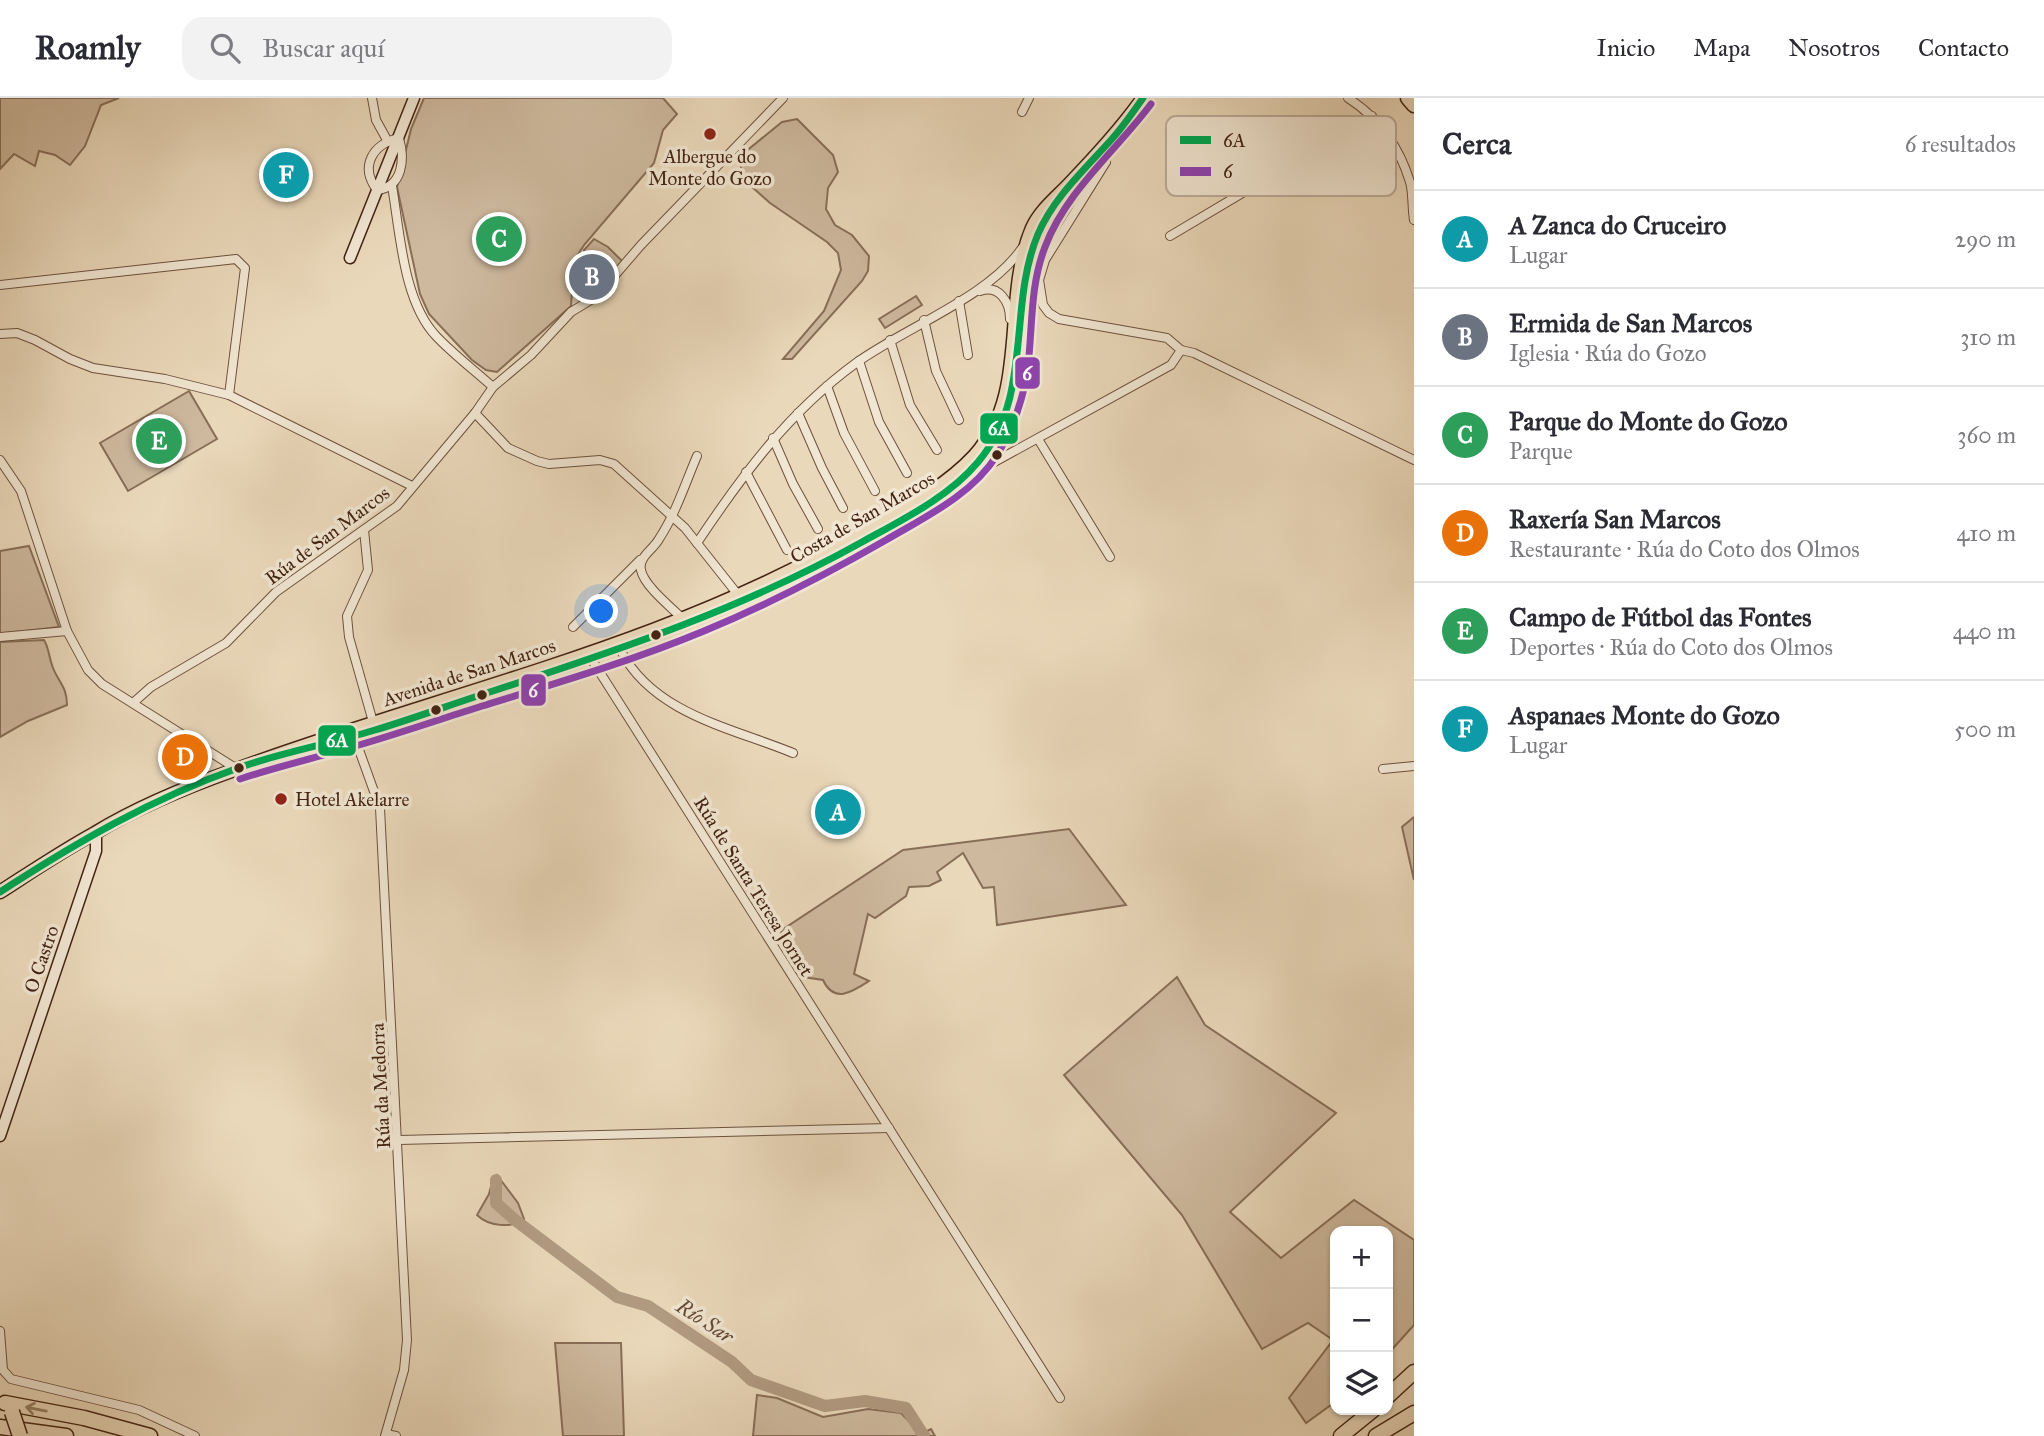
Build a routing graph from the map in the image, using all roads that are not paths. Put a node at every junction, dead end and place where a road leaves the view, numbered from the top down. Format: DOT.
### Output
graph roads {
  1 [pos="372,98"];
  2 [pos="414,98"];
  3 [pos="782,98"];
  4 [pos="1029,98"];
  5 [pos="1143,98"];
  6 [pos="1348,98"];
  7 [pos="1408,98"];
  8 [pos="1414,105"];
  9 [pos="1022,112"];
  10 [pos="1372,116"];
  11 [pos="393,139"];
  12 [pos="1107,144"];
  13 [pos="1396,150"];
  14 [pos="1106,162"];
  15 [pos="1093,164"];
  16 [pos="1093,179"];
  17 [pos="392,186"];
  18 [pos="1413,187"];
  19 [pos="377,190"];
  20 [pos="1061,193"];
  21 [pos="1237,196"];
  22 [pos="1414,220"];
  23 [pos="1029,236"];
  24 [pos="1170,236"];
  25 [pos="350,258"];
  26 [pos="0,285"];
  27 [pos="968,296"];
  28 [pos="959,301"];
  29 [pos="924,320"];
  30 [pos="0,334"];
  31 [pos="890,340"];
  32 [pos="1181,350"];
  33 [pos="1013,353"];
  34 [pos="968,355"];
  35 [pos="859,361"];
  36 [pos="827,386"];
  37 [pos="493,387"];
  38 [pos="229,395"];
  39 [pos="798,412"];
  40 [pos="475,413"];
  41 [pos="959,420"];
  42 [pos="988,436"];
  43 [pos="773,438"];
  44 [pos="1038,439"];
  45 [pos="937,450"];
  46 [pos="697,456"];
  47 [pos="983,459"];
  48 [pos="0,460"];
  49 [pos="1414,460"];
  50 [pos="746,472"];
  51 [pos="907,473"];
  52 [pos="948,485"];
  53 [pos="412,486"];
  54 [pos="875,491"];
  55 [pos="843,508"];
  56 [pos="672,518"];
  57 [pos="364,530"];
  58 [pos="818,530"];
  59 [pos="697,543"];
  60 [pos="787,550"];
  61 [pos="1110,557"];
  62 [pos="642,558"];
  63 [pos="786,583"];
  64 [pos="733,595"];
  65 [pos="689,623"];
  66 [pos="573,627"];
  67 [pos="67,631"];
  68 [pos="642,635"];
  69 [pos="0,637"];
  70 [pos="621,651"];
  71 [pos="592,660"];
  72 [pos="516,677"];
  73 [pos="133,703"];
  74 [pos="373,722"];
  75 [pos="336,734"];
  76 [pos="354,736"];
  77 [pos="793,753"];
  78 [pos="266,759"];
  79 [pos="1414,766"];
  80 [pos="237,769"];
  81 [pos="1383,769"];
  82 [pos="96,832"];
  83 [pos="0,892"];
  84 [pos="889,1128"];
  85 [pos="0,1136"];
  86 [pos="399,1140"];
  87 [pos="0,1331"];
  88 [pos="1414,1372"];
  89 [pos="1393,1391"];
  90 [pos="1060,1398"];
  91 [pos="6,1405"];
  92 [pos="1414,1413"];
  93 [pos="1367,1415"];
  94 [pos="0,1427"];
  95 [pos="386,1435"];
  96 [pos="20,1436"];
  97 [pos="66,1436"];
  98 [pos="150,1436"];
  99 [pos="195,1436"];
  100 [pos="397,1436"];
  101 [pos="1341,1436"];
  102 [pos="1376,1436"];
  1 -- 11 [label="street"];
  2 -- 11 [label="street"];
  3 -- 37 [label="street, Rúa de San Marcos"];
  4 -- 9 [label="street"];
  5 -- 12 [label="main road, Costa de San Marcos"];
  6 -- 10 [label="street"];
  7 -- 8 [label="highway"];
  11 -- 17 [label="street"];
  11 -- 19 [label="street"];
  11 -- 19 [label="street"];
  12 -- 14 [label="street"];
  12 -- 15 [label="main road, Costa de San Marcos"];
  13 -- 18 [label="street"];
  14 -- 15 [label="street"];
  14 -- 16 [label="street"];
  15 -- 16 [label="street"];
  15 -- 20 [label="main road, Costa de San Marcos"];
  16 -- 32 [label="street"];
  17 -- 19 [label="street"];
  17 -- 37 [label="street"];
  18 -- 22 [label="street"];
  19 -- 25 [label="street"];
  20 -- 23 [label="main road, Costa de San Marcos"];
  20 -- 47 [label="main road, Costa de San Marcos"];
  21 -- 24 [label="street"];
  23 -- 27 [label="street"];
  23 -- 33 [label="main road, Costa de San Marcos"];
  26 -- 38 [label="street"];
  27 -- 28 [label="street"];
  27 -- 33 [label="street"];
  28 -- 29 [label="street"];
  28 -- 34 [label="street"];
  29 -- 31 [label="street"];
  29 -- 41 [label="street"];
  30 -- 38 [label="street"];
  31 -- 35 [label="street"];
  31 -- 45 [label="street"];
  32 -- 44 [label="street"];
  32 -- 49 [label="street"];
  33 -- 42 [label="main road, Costa de San Marcos"];
  35 -- 36 [label="street"];
  35 -- 51 [label="street"];
  36 -- 39 [label="street"];
  36 -- 54 [label="street"];
  37 -- 40 [label="street, Rúa de San Marcos"];
  38 -- 53 [label="street"];
  39 -- 43 [label="street"];
  39 -- 55 [label="street"];
  40 -- 53 [label="street, Rúa de San Marcos"];
  40 -- 56 [label="street"];
  42 -- 47 [label="main road"];
  42 -- 52 [label="main road, Costa de San Marcos"];
  43 -- 50 [label="street"];
  43 -- 58 [label="street"];
  44 -- 47 [label="street"];
  44 -- 61 [label="street"];
  46 -- 56 [label="street"];
  47 -- 52 [label="main road, Costa de San Marcos"];
  48 -- 67 [label="street"];
  50 -- 59 [label="street"];
  50 -- 60 [label="street"];
  52 -- 63 [label="main road, Costa de San Marcos"];
  52 -- 64 [label="main road, Costa de San Marcos"];
  53 -- 57 [label="street, Rúa de San Marcos"];
  56 -- 59 [label="street"];
  56 -- 62 [label="street"];
  57 -- 73 [label="street, Rúa de San Marcos"];
  57 -- 74 [label="street"];
  59 -- 64 [label="street"];
  62 -- 65 [label="street"];
  62 -- 66 [label="street"];
  63 -- 64 [label="main road"];
  63 -- 65 [label="main road, Costa de San Marcos"];
  64 -- 65 [label="main road"];
  65 -- 68 [label="main road, Avenida de San Marcos"];
  65 -- 70 [label="main road, Avenida de San Marcos"];
  67 -- 69 [label="street"];
  67 -- 73 [label="street"];
  68 -- 71 [label="main road"];
  68 -- 72 [label="main road, Avenida de San Marcos"];
  70 -- 71 [label="main road, Avenida de San Marcos"];
  70 -- 77 [label="street"];
  71 -- 72 [label="main road"];
  71 -- 76 [label="main road, Avenida de San Marcos"];
  71 -- 84 [label="street, Rúa de Santa Teresa Jornet"];
  72 -- 74 [label="main road, Avenida de San Marcos"];
  73 -- 80 [label="street"];
  74 -- 75 [label="main road, Avenida de San Marcos"];
  74 -- 76 [label="main road"];
  75 -- 76 [label="main road"];
  75 -- 78 [label="main road, Avenida de San Marcos"];
  76 -- 78 [label="main road, Avenida de San Marcos"];
  76 -- 86 [label="street, Rúa da Medorra"];
  78 -- 80 [label="main road, Avenida de San Marcos"];
  79 -- 81 [label="street"];
  80 -- 82 [label="main road, Avenida de San Marcos"];
  82 -- 83 [label="main road, Avenida de San Marcos"];
  82 -- 85 [label="street, O Castro"];
  84 -- 86 [label="street"];
  84 -- 90 [label="street, Rúa de Santa Teresa Jornet"];
  86 -- 95 [label="street, Rúa da Medorra"];
  87 -- 99 [label="street"];
  88 -- 89 [label="highway"];
  91 -- 96 [label="highway, bridge"];
  98 -- 91 [label="highway, one-way"];
  92 -- 102 [label="highway"];
  93 -- 101 [label="highway"];
  94 -- 97 [label="highway"];
  95 -- 100 [label="street"];
}
